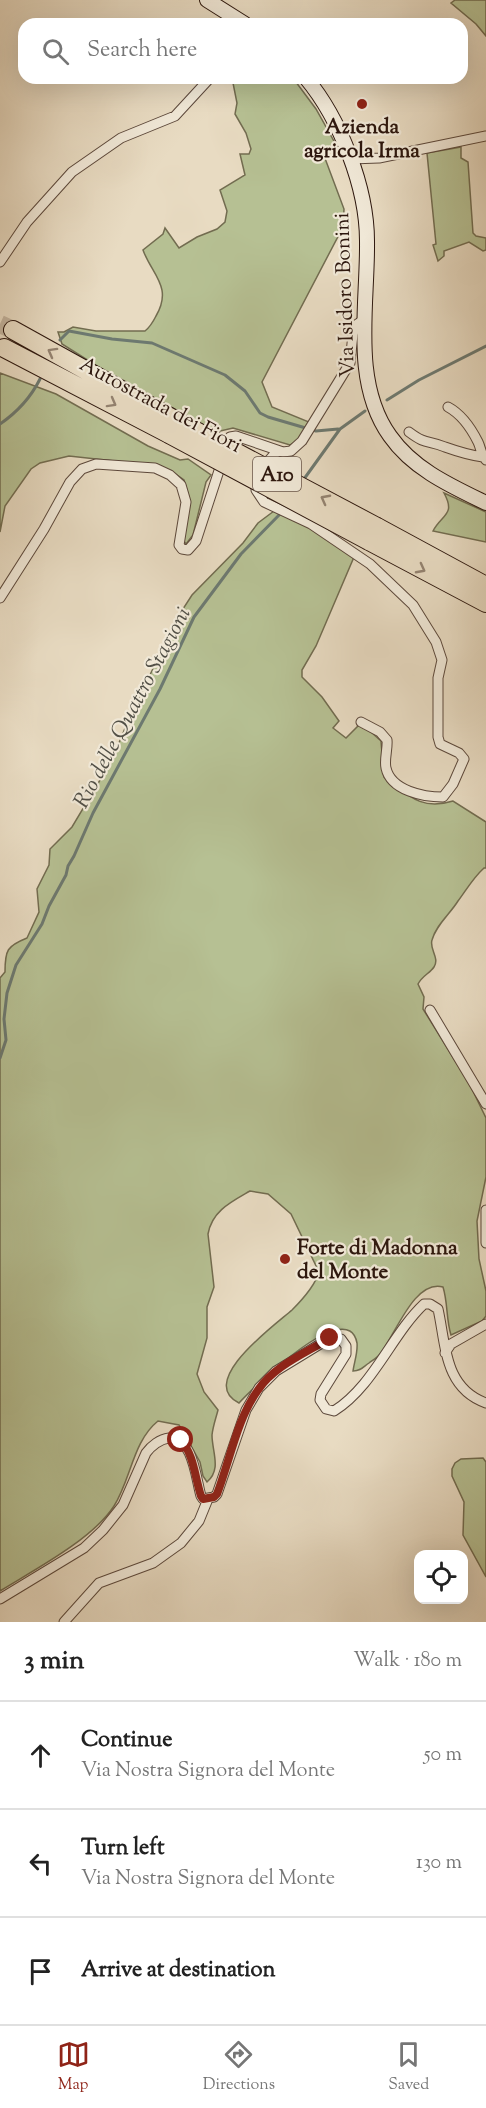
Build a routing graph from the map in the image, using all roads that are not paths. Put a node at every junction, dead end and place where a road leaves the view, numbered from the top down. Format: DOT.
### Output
graph roads {
  1 [pos="207,0"];
  2 [pos="234,18"];
  3 [pos="204,84"];
  4 [pos="310,84"];
  5 [pos="486,136"];
  6 [pos="351,159"];
  7 [pos="0,262"];
  8 [pos="366,318"];
  9 [pos="13,330"];
  10 [pos="4,348"];
  11 [pos="448,407"];
  12 [pos="173,428"];
  13 [pos="409,432"];
  14 [pos="278,451"];
  15 [pos="484,459"];
  16 [pos="486,503"];
  17 [pos="373,534"];
  18 [pos="486,586"];
  19 [pos="0,598"];
  20 [pos="486,603"];
  21 [pos="361,722"];
  22 [pos="430,1010"];
  23 [pos="486,1104"];
  24 [pos="486,1210"];
  25 [pos="486,1243"];
  26 [pos="486,1324"];
  27 [pos="445,1353"];
  28 [pos="486,1402"];
  29 [pos="208,1499"];
  30 [pos="0,1599"];
  31 [pos="64,1622"];
  1 -- 2 [label="street"];
  3 -- 7 [label="street"];
  4 -- 6 [label="street, Via Isidoro Bonini"];
  5 -- 6 [label="street"];
  6 -- 8 [label="street, Via Isidoro Bonini"];
  8 -- 14 [label="street"];
  8 -- 16 [label="street, Via Isidoro Bonini"];
  12 -- 9 [label="highway, Autostrada dei Fiori / A10, one-way"];
  10 -- 12 [label="highway, Autostrada dei Fiori / A10, one-way"];
  11 -- 15 [label="street"];
  12 -- 17 [label="highway, Autostrada dei Fiori / A10, bridge"];
  13 -- 15 [label="street"];
  14 -- 19 [label="street"];
  14 -- 21 [label="street"];
  17 -- 18 [label="highway, Autostrada dei Fiori / A10"];
  17 -- 20 [label="highway, Autostrada dei Fiori / A10, one-way"];
  22 -- 23 [label="street"];
  24 -- 25 [label="street"];
  26 -- 27 [label="street"];
  27 -- 28 [label="street"];
  27 -- 29 [label="street"];
  29 -- 30 [label="street"];
  29 -- 31 [label="street"];
}
